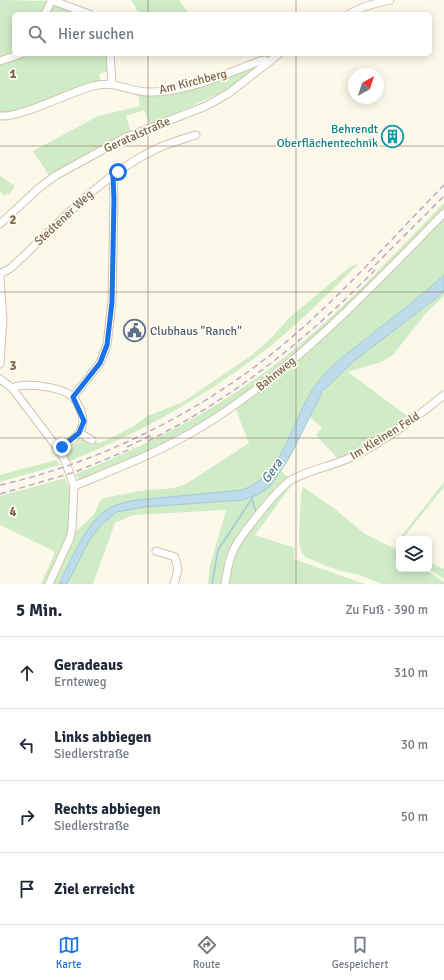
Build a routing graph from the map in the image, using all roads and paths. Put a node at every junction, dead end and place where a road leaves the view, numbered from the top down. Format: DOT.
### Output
graph roads {
  1 [pos="52,0"];
  2 [pos="390,0"];
  3 [pos="46,12"];
  4 [pos="84,12"];
  5 [pos="352,12"];
  6 [pos="15,56"];
  7 [pos="110,56"];
  8 [pos="277,56"];
  9 [pos="0,61"];
  10 [pos="268,63"];
  11 [pos="112,83"];
  12 [pos="0,116"];
  13 [pos="196,135"];
  14 [pos="113,177"];
  15 [pos="444,213"];
  16 [pos="0,224"];
  17 [pos="0,274"];
  18 [pos="0,278"];
  19 [pos="0,364"];
  20 [pos="0,380"];
  21 [pos="12,388"];
  22 [pos="444,395"];
  23 [pos="73,397"];
  24 [pos="79,433"];
  25 [pos="92,440"];
  26 [pos="59,450"];
  27 [pos="74,486"];
  28 [pos="156,551"];
  29 [pos="48,584"];
  30 [pos="174,584"];
  31 [pos="225,584"];
  1 -- 3 [label="street"];
  1 -- 4 [label="street"];
  2 -- 5 [label="street"];
  6 -- 9 [label="street"];
  7 -- 11 [label="street"];
  8 -- 10 [label="street, Geratalstraße"];
  10 -- 11 [label="street, Am Kirchberg"];
  10 -- 16 [label="street, Geratalstraße"];
  11 -- 12 [label="street"];
  13 -- 14 [label="street, Stedtener Weg"];
  14 -- 17 [label="street, Stedtener Weg"];
  14 -- 23 [label="street"];
  15 -- 27 [label="street, Bahnweg"];
  18 -- 19 [label="street"];
  20 -- 21 [label="street"];
  21 -- 23 [label="street"];
  21 -- 26 [label="street"];
  22 -- 31 [label="street, Im Kleinen Feld"];
  23 -- 24 [label="street"];
  24 -- 25 [label="street"];
  24 -- 26 [label="street"];
  26 -- 27 [label="street"];
  27 -- 29 [label="street"];
  28 -- 30 [label="street"];
}
